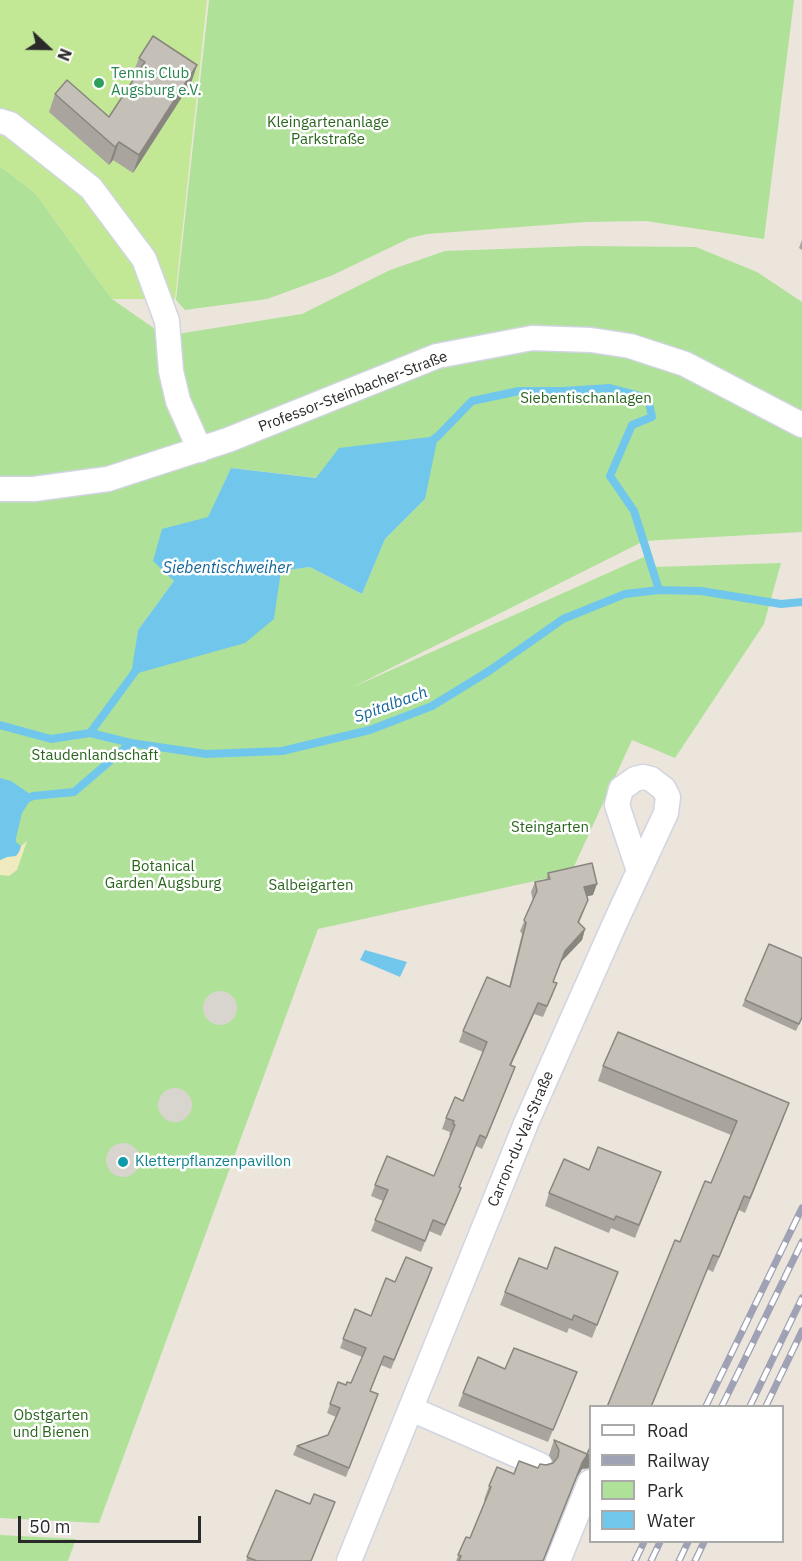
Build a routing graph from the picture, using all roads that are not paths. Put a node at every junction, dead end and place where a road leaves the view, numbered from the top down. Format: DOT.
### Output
graph roads {
  1 [pos="0,121"];
  2 [pos="802,425"];
  3 [pos="200,450"];
  4 [pos="0,489"];
  5 [pos="639,871"];
  6 [pos="411,1409"];
  7 [pos="540,1464"];
  8 [pos="585,1483"];
  9 [pos="349,1561"];
  10 [pos="558,1561"];
  1 -- 3 [label="street"];
  2 -- 3 [label="street, Professor-Steinbacher-Straße"];
  3 -- 4 [label="street, Professor-Steinbacher-Straße"];
  5 -- 6 [label="street, Carron-du-Val-Straße"];
  6 -- 7 [label="street"];
  6 -- 9 [label="street, Carron-du-Val-Straße"];
  8 -- 10 [label="street"];
}
